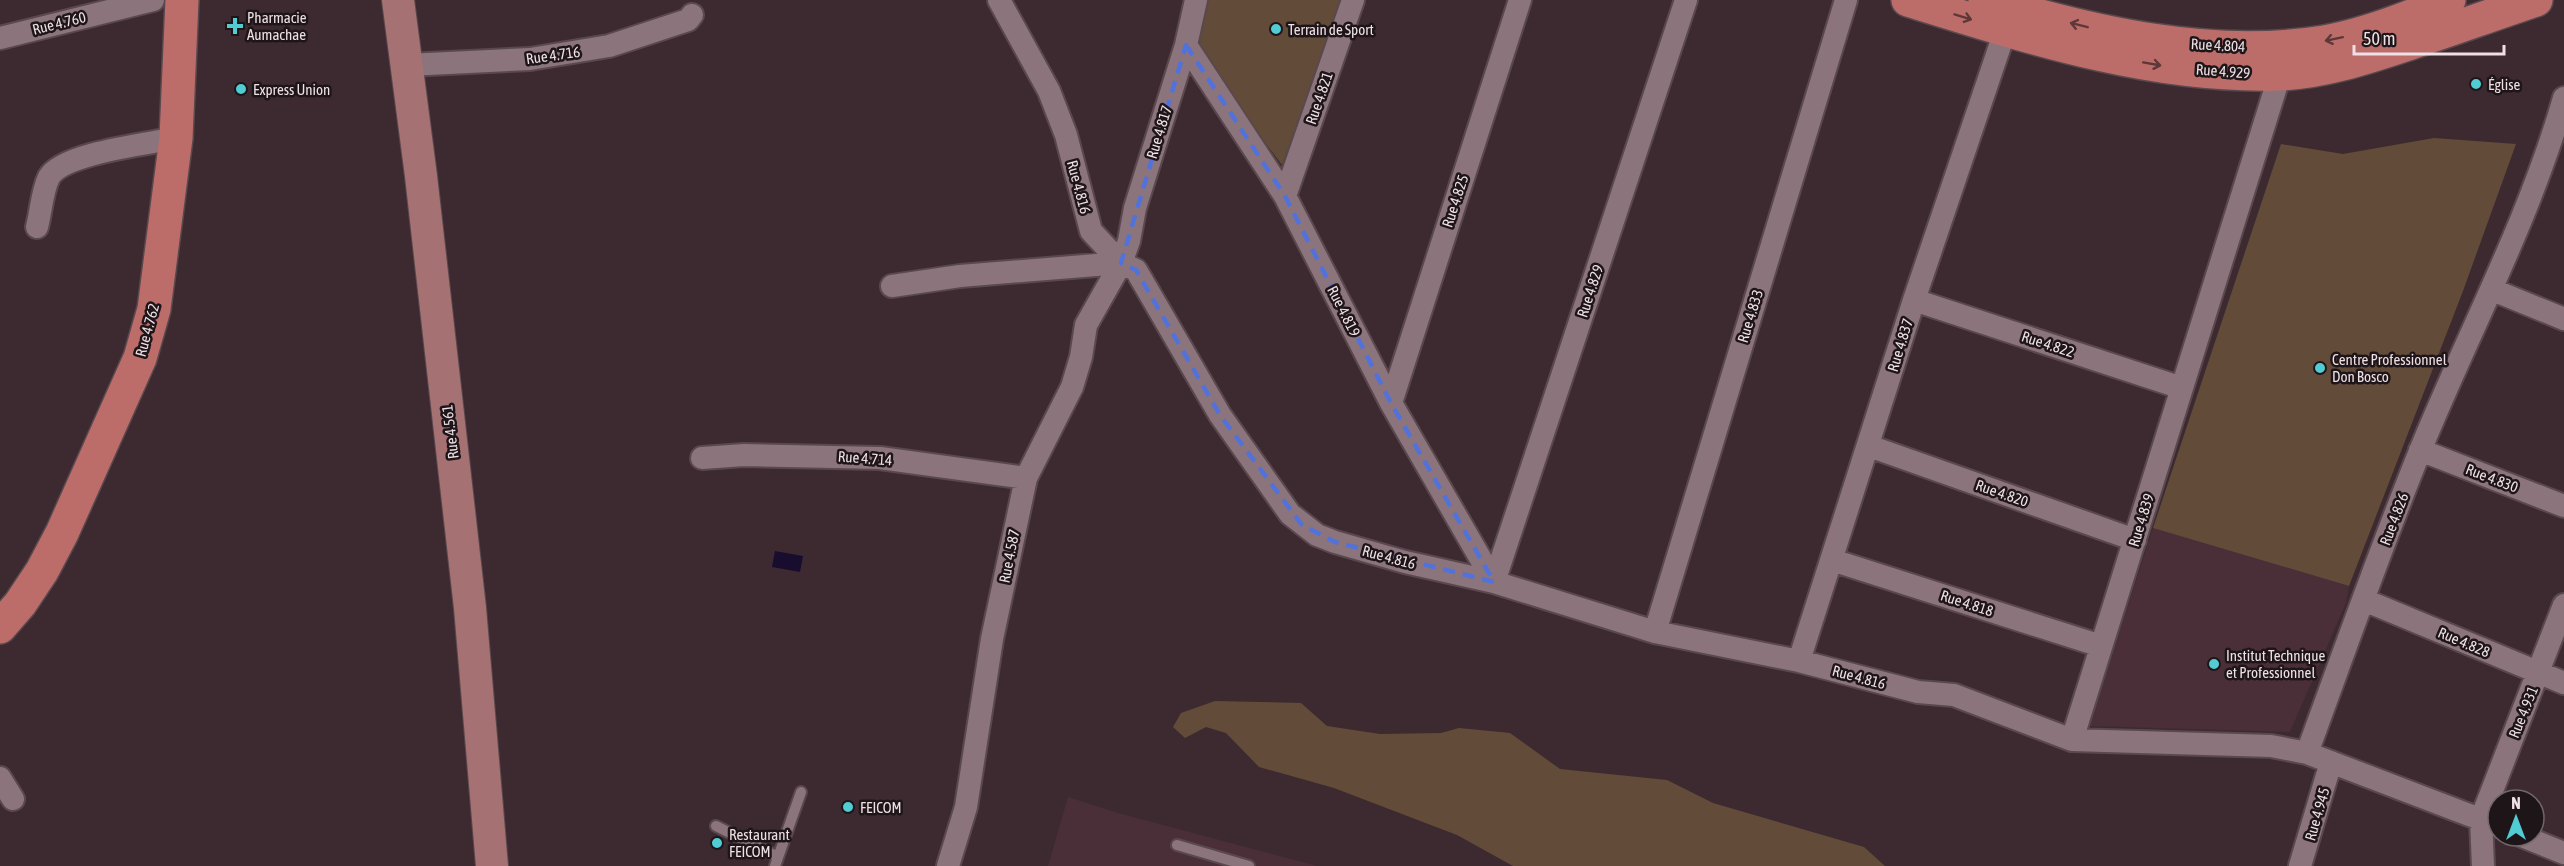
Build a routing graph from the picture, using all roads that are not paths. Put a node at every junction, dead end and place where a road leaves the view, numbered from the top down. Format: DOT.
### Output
graph roads {
  1 [pos="153,0"];
  2 [pos="182,0"];
  3 [pos="999,0"];
  4 [pos="1196,0"];
  5 [pos="1353,0"];
  6 [pos="1520,0"];
  7 [pos="1686,0"];
  8 [pos="1846,0"];
  9 [pos="1908,0"];
  10 [pos="2449,0"];
  11 [pos="2536,0"];
  12 [pos="404,3"];
  13 [pos="2005,10"];
  14 [pos="692,15"];
  15 [pos="0,38"];
  16 [pos="1186,45"];
  17 [pos="407,65"];
  18 [pos="2280,74"];
  19 [pos="2564,99"];
  20 [pos="176,138"];
  21 [pos="2557,149"];
  22 [pos="1285,196"];
  23 [pos="37,227"];
  24 [pos="1121,263"];
  25 [pos="892,286"];
  26 [pos="2493,290"];
  27 [pos="1914,300"];
  28 [pos="2564,319"];
  29 [pos="2182,388"];
  30 [pos="1391,403"];
  31 [pos="1869,446"];
  32 [pos="2420,450"];
  33 [pos="702,458"];
  34 [pos="1026,478"];
  35 [pos="2564,506"];
  36 [pos="2135,540"];
  37 [pos="1832,560"];
  38 [pos="1494,582"];
  39 [pos="2364,600"];
  40 [pos="2564,604"];
  41 [pos="0,627"];
  42 [pos="1655,632"];
  43 [pos="2101,646"];
  44 [pos="1799,661"];
  45 [pos="2538,673"];
  46 [pos="2564,683"];
  47 [pos="2072,740"];
  48 [pos="2307,753"];
  49 [pos="2331,762"];
  50 [pos="0,778"];
  51 [pos="2500,788"];
  52 [pos="801,792"];
  53 [pos="14,799"];
  54 [pos="2486,821"];
  55 [pos="716,826"];
  56 [pos="2486,844"];
  57 [pos="1177,845"];
  58 [pos="2546,846"];
  59 [pos="2564,853"];
  60 [pos="777,862"];
  61 [pos="1227,863"];
  62 [pos="492,866"];
  63 [pos="948,866"];
  64 [pos="1249,866"];
  65 [pos="2300,866"];
  66 [pos="2483,866"];
  1 -- 15 [label="street, Rue 4.760"];
  2 -- 20 [label="main road, Rue 4.762"];
  3 -- 24 [label="street, Rue 4.816"];
  4 -- 16 [label="street, Rue 4.817"];
  5 -- 22 [label="street, Rue 4.821"];
  6 -- 30 [label="street, Rue 4.825"];
  7 -- 38 [label="street, Rue 4.829"];
  8 -- 42 [label="street, Rue 4.833"];
  9 -- 13 [label="main road, Rue 4.929, one-way"];
  10 -- 13 [label="main road, Rue 4.804, one-way"];
  11 -- 18 [label="main road, Rue 4.929"];
  12 -- 17 [label="main road, Rue 4.561"];
  13 -- 18 [label="main road, Rue 4.929, one-way"];
  13 -- 27 [label="street, Rue 4.837"];
  14 -- 17 [label="street, Rue 4.716"];
  16 -- 22 [label="street, Rue 4.819"];
  16 -- 24 [label="street, Rue 4.817"];
  17 -- 62 [label="main road, Rue 4.561"];
  18 -- 29 [label="street, Rue 4.839"];
  19 -- 21 [label="street, Rue 4.826"];
  20 -- 23 [label="street"];
  20 -- 41 [label="main road, Rue 4.762"];
  21 -- 26 [label="street, Rue 4.826"];
  22 -- 30 [label="street, Rue 4.819"];
  24 -- 25 [label="street"];
  24 -- 34 [label="street, Rue 4.587"];
  24 -- 38 [label="street, Rue 4.816"];
  26 -- 28 [label="street"];
  26 -- 32 [label="street, Rue 4.826"];
  27 -- 29 [label="street, Rue 4.822"];
  27 -- 31 [label="street, Rue 4.837"];
  29 -- 36 [label="street, Rue 4.839"];
  30 -- 38 [label="street, Rue 4.819"];
  31 -- 36 [label="street, Rue 4.820"];
  31 -- 37 [label="street, Rue 4.837"];
  32 -- 35 [label="street, Rue 4.830"];
  32 -- 39 [label="street, Rue 4.826"];
  33 -- 34 [label="street, Rue 4.714"];
  34 -- 63 [label="street, Rue 4.587"];
  36 -- 43 [label="street, Rue 4.839"];
  37 -- 43 [label="street, Rue 4.818"];
  37 -- 44 [label="street, Rue 4.837"];
  38 -- 42 [label="street, Rue 4.816"];
  39 -- 45 [label="street, Rue 4.828"];
  39 -- 48 [label="street, Rue 4.826"];
  40 -- 45 [label="street, Rue 4.931"];
  42 -- 44 [label="street, Rue 4.816"];
  43 -- 47 [label="street, Rue 4.839"];
  44 -- 47 [label="street, Rue 4.816"];
  45 -- 46 [label="street, Rue 4.828"];
  45 -- 51 [label="street, Rue 4.931"];
  47 -- 48 [label="street"];
  48 -- 49 [label="street"];
  49 -- 54 [label="street"];
  49 -- 65 [label="street, Rue 4.945"];
  50 -- 53 [label="street"];
  52 -- 60 [label="lane"];
  55 -- 60 [label="lane"];
  56 -- 66 [label="street"];
  57 -- 61 [label="lane"];
  58 -- 59 [label="street"];
  61 -- 64 [label="lane"];
}
